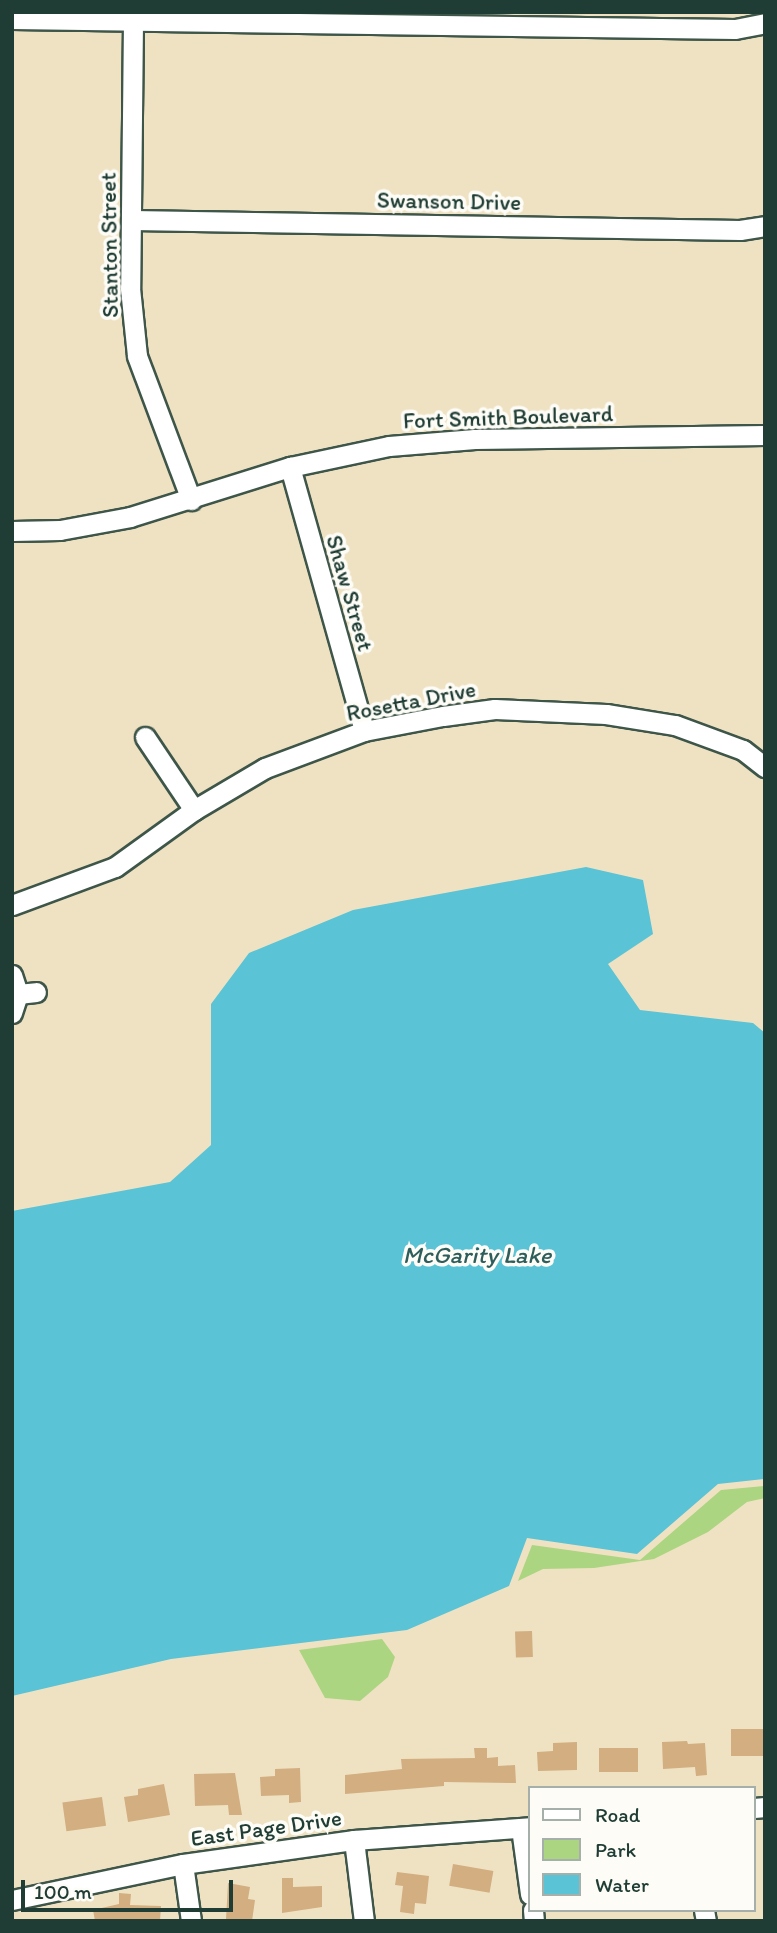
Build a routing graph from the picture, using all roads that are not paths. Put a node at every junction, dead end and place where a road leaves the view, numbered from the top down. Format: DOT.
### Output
graph roads {
  1 [pos="307,17"];
  2 [pos="12,19"];
  3 [pos="508,19"];
  4 [pos="133,21"];
  5 [pos="765,23"];
  6 [pos="132,220"];
  7 [pos="765,226"];
  8 [pos="765,435"];
  9 [pos="290,467"];
  10 [pos="191,500"];
  11 [pos="12,531"];
  12 [pos="364,731"];
  13 [pos="145,737"];
  14 [pos="765,767"];
  15 [pos="194,810"];
  16 [pos="12,905"];
  17 [pos="526,1828"];
  18 [pos="354,1840"];
  19 [pos="528,1861"];
  20 [pos="183,1864"];
  21 [pos="12,1900"];
  22 [pos="191,1921"];
  23 [pos="364,1921"];
  1 -- 3 [label="street"];
  1 -- 4 [label="street"];
  2 -- 4 [label="street"];
  3 -- 5 [label="street"];
  4 -- 6 [label="street, Stanton Street"];
  6 -- 7 [label="street, Swanson Drive"];
  6 -- 10 [label="street, Stanton Street"];
  8 -- 9 [label="street, Fort Smith Boulevard"];
  9 -- 10 [label="street, Fort Smith Boulevard"];
  9 -- 12 [label="street, Shaw Street"];
  10 -- 11 [label="street, Fort Smith Boulevard"];
  12 -- 14 [label="street, Rosetta Drive"];
  12 -- 15 [label="street, Rosetta Drive"];
  13 -- 15 [label="street"];
  15 -- 16 [label="street, Rosetta Drive"];
  17 -- 18 [label="street, East Page Drive"];
  17 -- 19 [label="street"];
  18 -- 20 [label="street, East Page Drive"];
  18 -- 23 [label="street"];
  20 -- 21 [label="street, East Page Drive"];
  20 -- 22 [label="street"];
}
